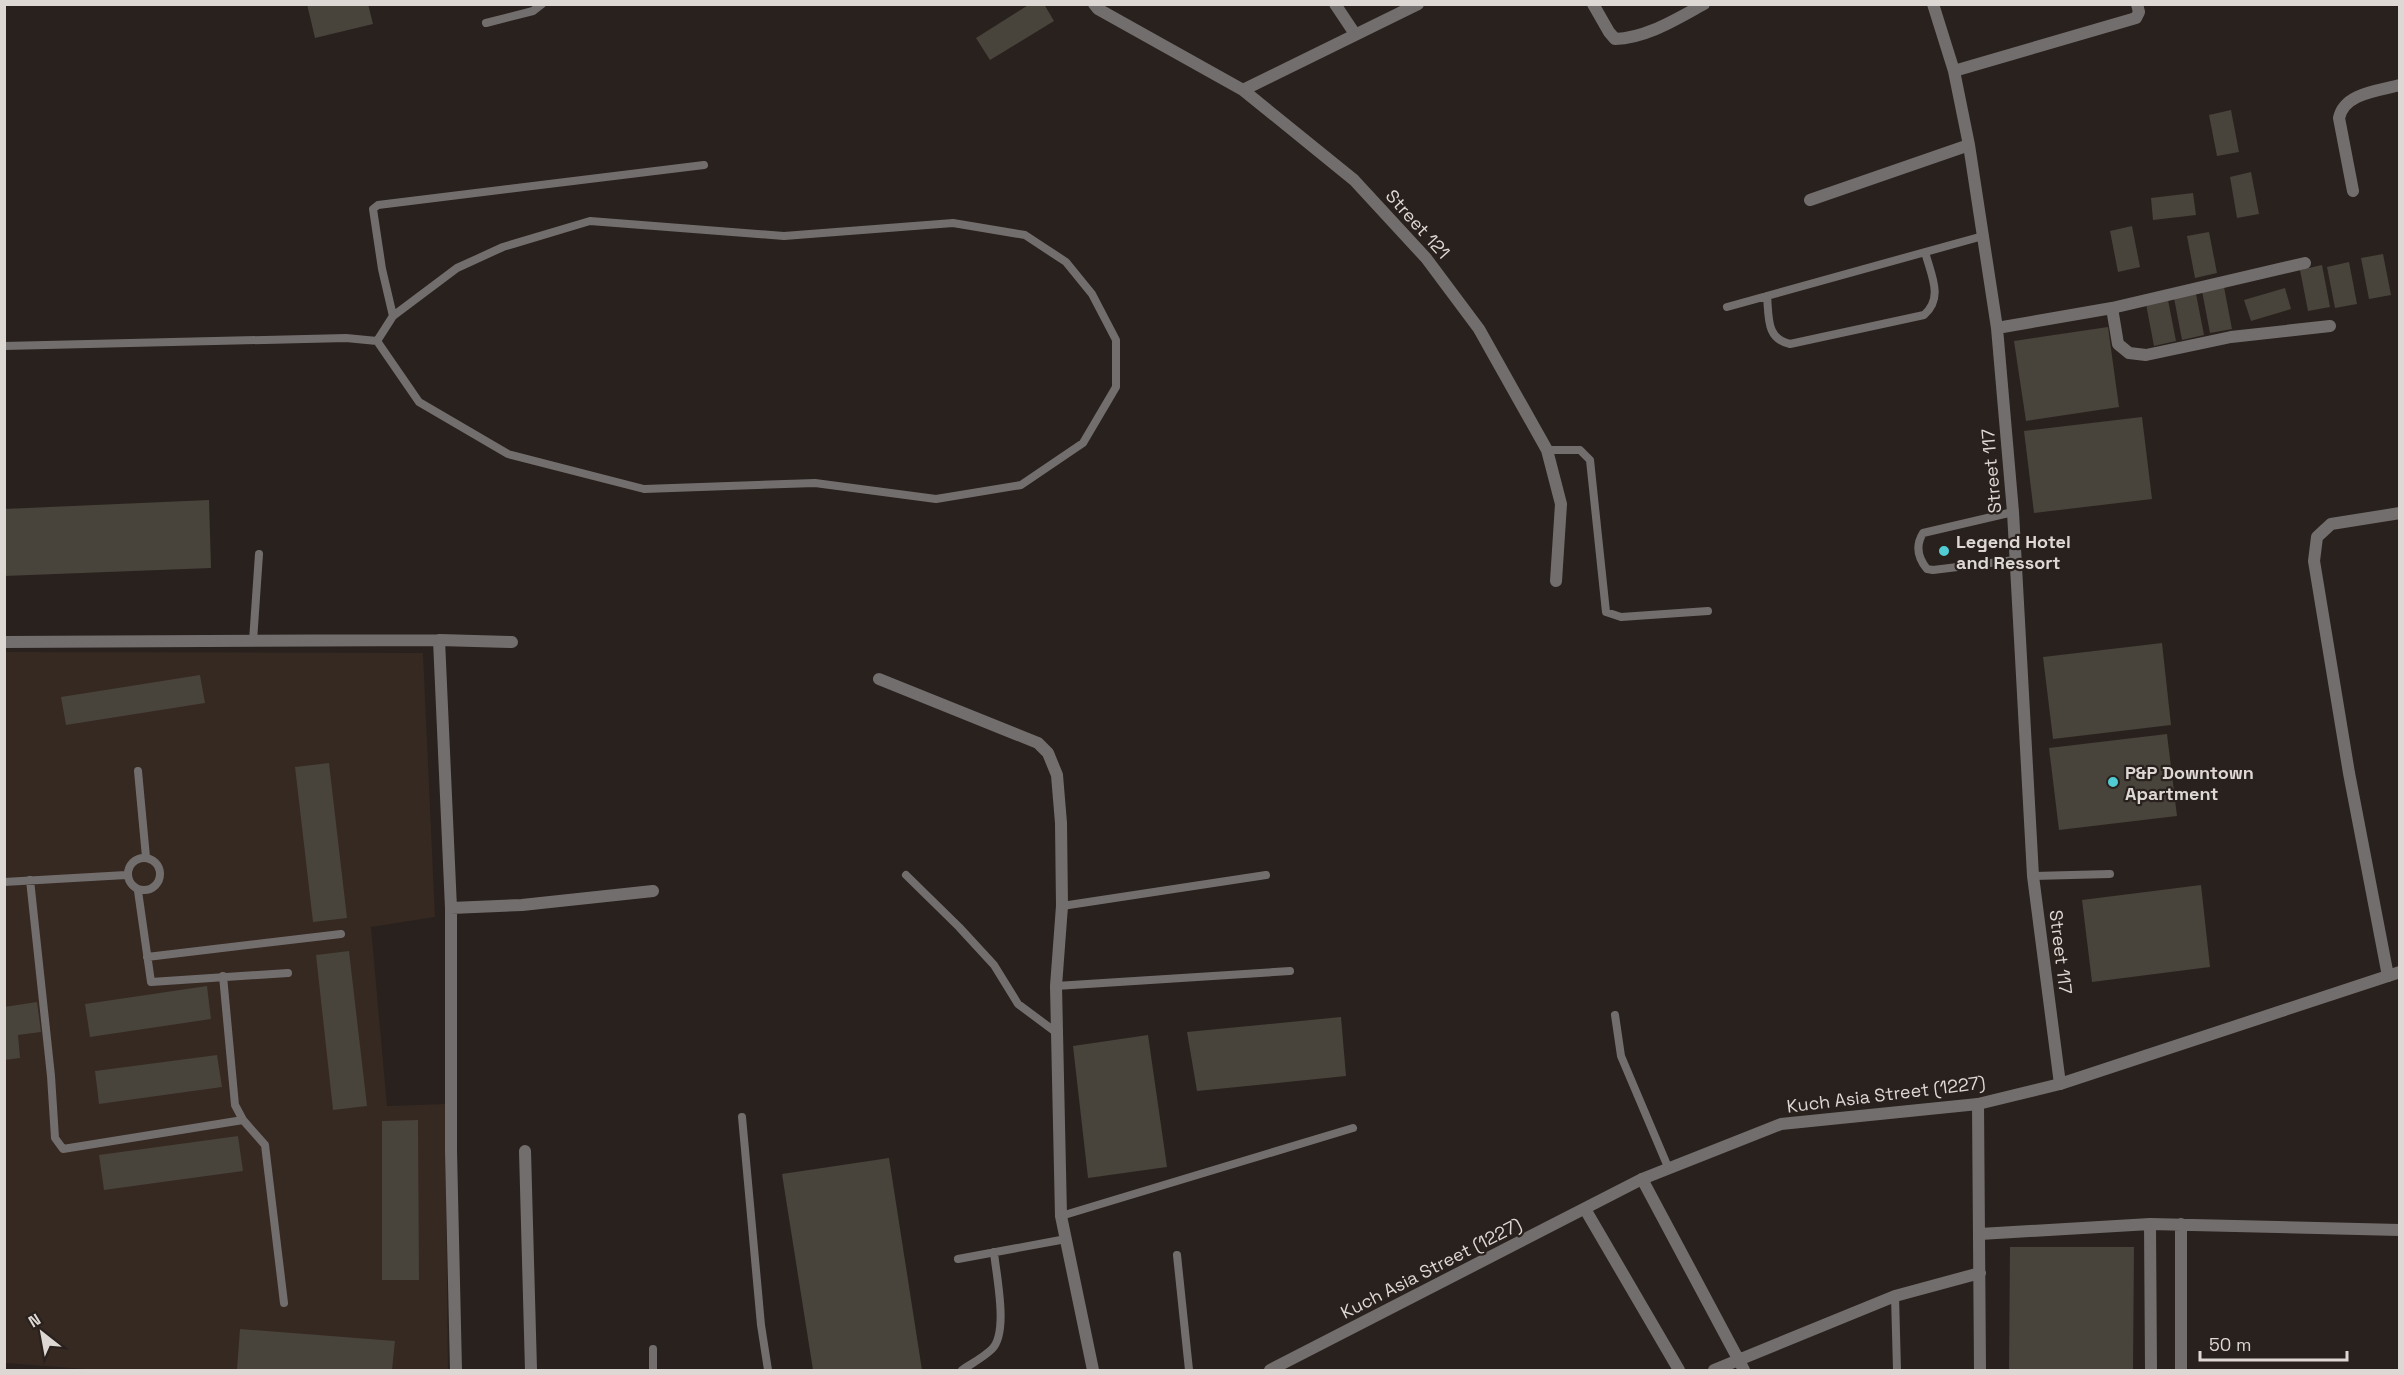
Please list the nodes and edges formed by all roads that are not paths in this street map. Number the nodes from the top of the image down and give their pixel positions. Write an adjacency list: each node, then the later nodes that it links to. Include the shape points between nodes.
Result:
1 (542, 4): 9 (lane, via 533,11)
2 (1335, 4): 10 (street)
3 (1418, 4): 10 (street)
4 (1593, 4): 5 (street, via 1615,39 1654,30)
5 (1704, 4)
6 (1934, 4): 11 (street, Street 117)
7 (2137, 4): 11 (street, via 2136,18)
8 (1100, 6): 13 (street, Street 121)
9 (486, 23)
10 (1355, 34): 13 (street)
11 (1954, 71): 14 (street, Street 117)
12 (2400, 85): 16 (street, via 2355,98 2341,109 2339,118)
13 (1243, 90): 29 (street, Street 121, via 1354,180 1426,258 1479,329)
14 (1969, 146): 17 (street); 18 (street, Street 117)
15 (704, 165): 24 (lane, via 378,205 373,209)
16 (2353, 191)
17 (1810, 200)
18 (1983, 236): 19 (lane); 26 (street, Street 117)
19 (1925, 252): 21 (lane); 21 (lane, via 1936,297 1933,307 1924,315 1790,344 1779,342 1771,332)
20 (2305, 263): 23 (street)
21 (1767, 296): 22 (lane)
22 (1727, 307)
23 (2112, 308): 25 (street, via 2118,344 2129,353 2146,355 2231,337); 26 (street)
24 (393, 316): 27 (lane); 27 (lane, via 457,268 503,247 590,221 784,236 953,223 1025,235 1066,262 1092,294 1116,339 1116,387 1083,443 1021,485 936,499 815,483 644,489 508,454 419,402)
25 (2330, 326)
26 (1997, 328): 30 (street, Street 117)
27 (377, 341): 28 (lane)
28 (4, 346)
29 (1547, 450): 34 (street, Street 121, via 1561,504); 35 (lane, via 1580,450 1590,460 1606,612 1621,617)
30 (2013, 512): 33 (street, Street 117); 33 (lane, via 1923,533 1917,552 1927,568 1933,570)
31 (2400, 513): 58 (street, via 2331,524 2317,537 2314,561 2349,773)
32 (259, 554): 37 (lane)
33 (2015, 560): 47 (street, Street 117)
34 (1556, 581)
35 (1708, 611)
36 (439, 640): 37 (street); 39 (street); 53 (street)
37 (253, 641): 38 (street)
38 (4, 642)
39 (512, 642)
40 (879, 679): 52 (street, via 1024,736 1048,753 1058,784)
41 (138, 771): 42 (lane)
42 (146, 857): 44 (lane, via 137,860); 50 (lane, via 156,862 160,871 158,883 149,890)
43 (2110, 874): 47 (lane)
44 (126, 875): 48 (lane); 50 (lane)
45 (906, 875): 62 (lane, via 994,965 1018,1004)
46 (1266, 875): 52 (lane)
47 (2033, 876): 63 (street, Street 117)
48 (30, 880): 49 (lane); 66 (lane, via 55,1138 63,1149)
49 (4, 882)
50 (138, 891): 55 (lane)
51 (653, 891): 53 (street)
52 (1062, 906): 60 (street)
53 (451, 908): 86 (street)
54 (341, 934): 55 (lane)
55 (147, 957): 59 (lane, via 151,982)
56 (1290, 971): 60 (lane)
57 (288, 973): 59 (lane)
58 (2394, 974): 63 (street, Kuch Asia Street (1227))
59 (223, 976): 66 (lane, via 234,1096)
60 (1056, 986): 62 (street)
61 (1616, 1015): 69 (lane, via 1621,1056)
62 (1057, 1033): 72 (street)
63 (2060, 1084): 64 (street, Kuch Asia Street (1227))
64 (1978, 1104): 69 (street, Kuch Asia Street (1227), via 1781,1124); 76 (street)
65 (742, 1117): 89 (lane)
66 (243, 1120): 83 (lane, via 265,1145)
67 (1353, 1128): 72 (lane)
68 (525, 1151): 87 (street)
69 (1668, 1167): 70 (street, Kuch Asia Street (1227))
70 (1642, 1179): 71 (street, Kuch Asia Street (1227)); 85 (street)
71 (1586, 1209): 93 (street, Kuch Asia Street (1227)); 94 (street)
72 (1061, 1216): 77 (street)
73 (2150, 1224): 74 (street); 76 (street); 98 (street)
74 (2181, 1224): 75 (street); 99 (street)
75 (2400, 1230)
76 (1980, 1234): 81 (street)
77 (1066, 1239): 78 (lane); 91 (street)
78 (994, 1252): 80 (lane); 90 (lane, via 999,1337 993,1348)
79 (1177, 1255): 92 (lane)
80 (958, 1259)
81 (1980, 1273): 82 (street); 97 (street)
82 (1894, 1296): 85 (street); 96 (lane)
83 (284, 1303)
84 (653, 1349): 88 (lane)
85 (1742, 1365): 95 (street)
86 (456, 1371)
87 (531, 1371)
88 (653, 1371)
89 (768, 1371)
90 (962, 1371)
91 (1093, 1371)
92 (1189, 1371)
93 (1270, 1371)
94 (1679, 1371)
95 (1714, 1371)
96 (1897, 1371)
97 (1980, 1371)
98 (2151, 1371)
99 (2181, 1371)

